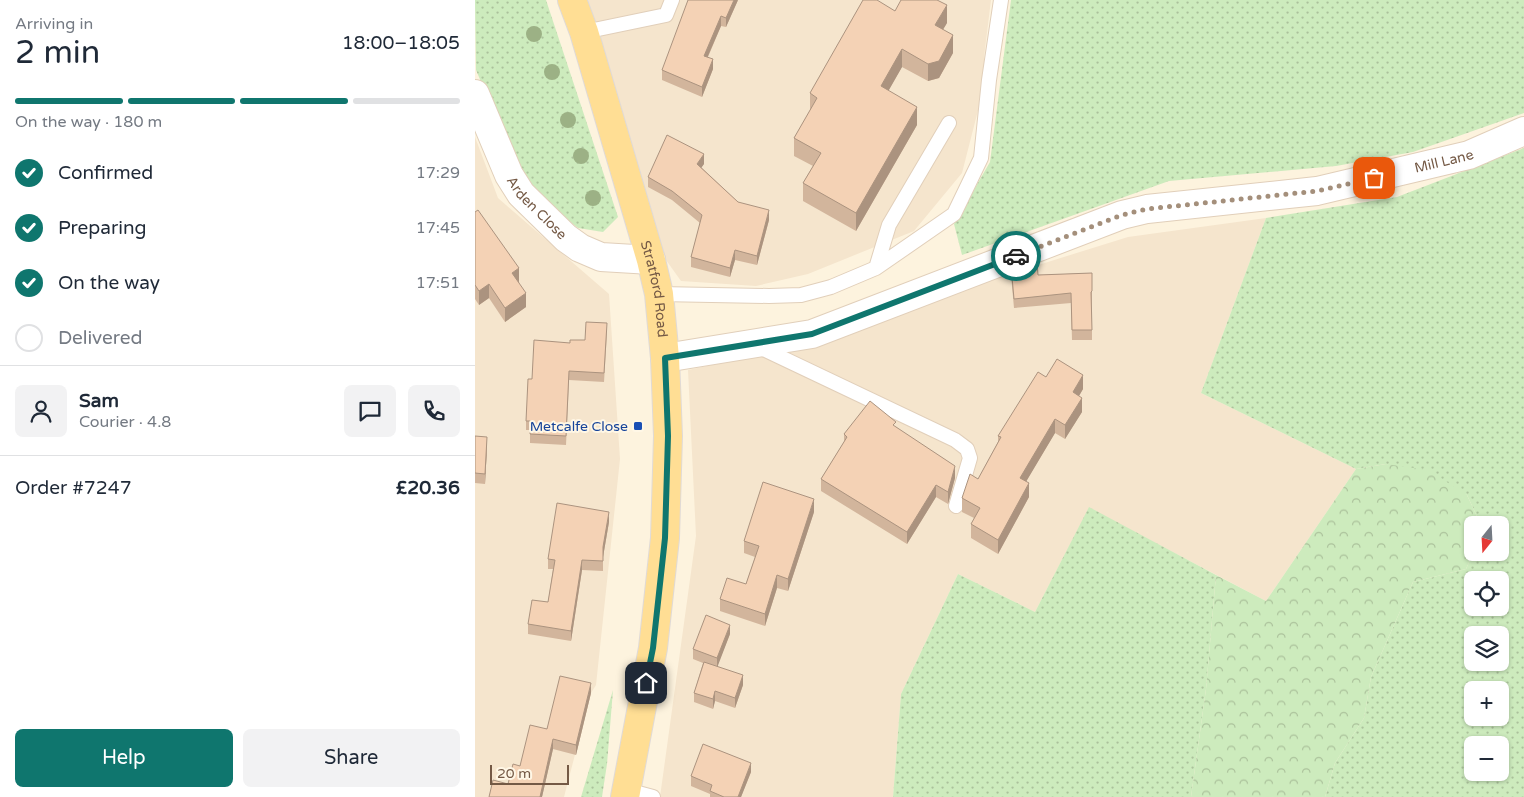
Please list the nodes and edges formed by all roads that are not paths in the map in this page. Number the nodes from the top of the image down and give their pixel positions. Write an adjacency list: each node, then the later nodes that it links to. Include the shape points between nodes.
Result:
1 (572, 0): 4 (main road, Stratford Road)
2 (672, 0): 4 (lane, via 666,15)
3 (1001, 0): 9 (lane, via 981,158 955,214)
4 (584, 32): 8 (main road, Stratford Road)
5 (475, 94): 8 (street, Arden Close, via 509,175 521,194 566,238 601,257)
6 (949, 123): 9 (lane, via 889,225)
7 (1524, 130): 11 (street, Mill Lane, via 1469,155 1317,191 1147,209 1122,215 812,334)
8 (651, 260): 10 (main road, Stratford Road)
9 (876, 268): 10 (lane, via 831,287 801,295)
10 (659, 294): 12 (main road, Stratford Road)
11 (751, 344): 12 (street, Mill Lane); 13 (lane, via 967,448 970,458)
12 (665, 358): 14 (main road, Stratford Road, via 668,436 665,538 653,648)
13 (956, 506)
14 (626, 794): 15 (lane)
15 (653, 797)

